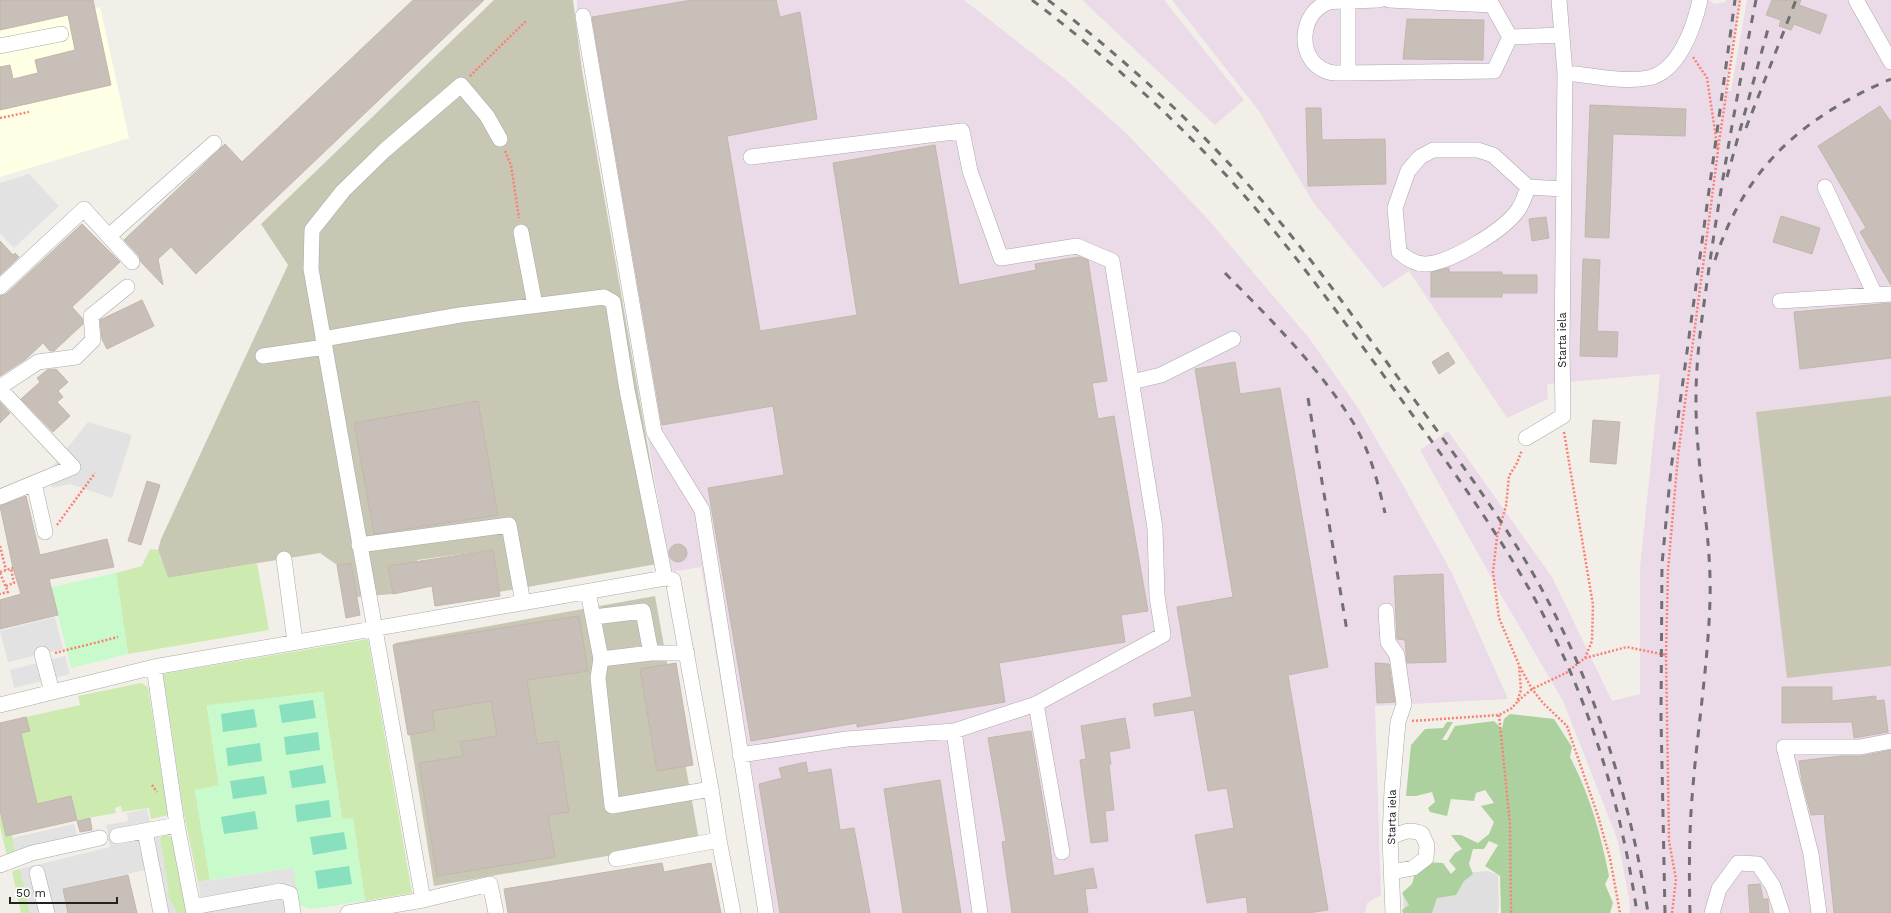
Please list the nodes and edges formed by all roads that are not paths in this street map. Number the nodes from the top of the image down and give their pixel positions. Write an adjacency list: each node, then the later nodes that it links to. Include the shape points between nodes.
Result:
1 (1379, 0): 6 (street)
2 (1389, 0): 10 (street, via 1492,5)
3 (1559, 0): 9 (street, Starta iela)
4 (1700, 0): 14 (street, via 1685,45 1666,70 1650,78 1634,80)
5 (1856, 0): 12 (street)
6 (1348, 1): 13 (street); 13 (street, via 1328,2 1314,12 1306,30 1304,44 1313,63 1326,72)
7 (583, 16): 58 (street, via 654,432 702,510)
8 (61, 34): 11 (street)
9 (1562, 36): 10 (street); 14 (street, Starta iela)
10 (1510, 37): 13 (street, via 1494,71)
11 (0, 46)
12 (1891, 62)
13 (1348, 73)
14 (1565, 73): 20 (street, Starta iela)
15 (500, 139): 31 (street, via 487,116 461,85 385,150 342,191 312,230 311,269)
16 (214, 143): 22 (street)
17 (751, 157): 33 (street, via 962,132 970,171 1001,258 1077,246 1112,261)
18 (1528, 187): 18 (street, via 1493,155 1478,150 1433,150 1420,157 1408,171 1395,208 1399,252 1408,259 1426,264 1443,260 1473,247 1518,210); 20 (street)
19 (1825, 187): 27 (street)
20 (1563, 189): 35 (street, Starta iela, via 1563,416)
21 (521, 232): 29 (street)
22 (110, 235): 23 (street); 24 (street, via 84,209)
23 (132, 262)
24 (0, 287)
25 (127, 287): 34 (street, via 91,316 93,340 76,357 38,362)
26 (1891, 294): 27 (street)
27 (1875, 295): 28 (street)
28 (1780, 301)
29 (535, 305): 31 (street, via 460,315); 41 (street, via 604,297 613,302 626,390)
30 (1233, 340): 33 (street, via 1161,375)
31 (324, 343): 32 (street); 39 (street)
32 (263, 356)
33 (1132, 382): 54 (street, via 1154,528 1157,596 1163,635)
34 (0, 388): 36 (street, via 74,467)
35 (1526, 438)
36 (34, 483): 37 (street); 38 (street)
37 (0, 497)
38 (49, 531)
39 (359, 545): 43 (street, via 509,525); 46 (street)
40 (284, 559): 47 (street)
41 (665, 578): 42 (street); 48 (street, via 673,580 675,586)
42 (588, 592): 43 (street); 45 (street)
43 (524, 603): 46 (street)
44 (1386, 611): 64 (street, Starta iela, via 1388,642 1397,655 1404,704 1398,722)
45 (594, 617): 49 (street, via 643,610); 51 (street)
46 (374, 628): 47 (street); 71 (street)
47 (295, 642): 52 (street)
48 (687, 653): 49 (street); 59 (street)
49 (651, 654): 51 (street)
50 (43, 655): 53 (street)
51 (601, 659): 59 (street, via 598,678 612,806)
52 (154, 667): 53 (street); 60 (street)
53 (52, 692): 55 (street)
54 (1036, 704): 56 (street); 66 (street)
55 (0, 705)
56 (954, 731): 58 (street, via 847,739); 80 (street)
57 (1891, 741): 84 (street, via 1860,747 1784,747 1811,854)
58 (740, 755): 79 (street)
59 (711, 789): 65 (street)
60 (177, 825): 61 (street); 72 (street)
61 (144, 831): 62 (street); 74 (street)
62 (117, 836)
63 (100, 838): 68 (street, via 32,853)
64 (1390, 838): 69 (street, Starta iela); 69 (street, via 1403,831 1414,830 1422,834 1427,845 1426,858 1413,868)
65 (719, 840): 67 (street); 78 (street)
66 (1062, 852)
67 (616, 859)
68 (0, 865)
69 (1392, 872): 81 (street, Starta iela)
70 (37, 873): 73 (street)
71 (423, 900): 76 (street); 77 (street, via 490,884)
72 (194, 910): 75 (street, via 280,891 290,894)
73 (47, 913)
74 (161, 913)
75 (293, 913)
76 (348, 913)
77 (496, 913)
78 (733, 913)
79 (766, 913)
80 (980, 913)
81 (1393, 913)
82 (1712, 913): 83 (street, via 1719,889 1738,863 1758,864 1773,886)
83 (1782, 913)
84 (1819, 913)

